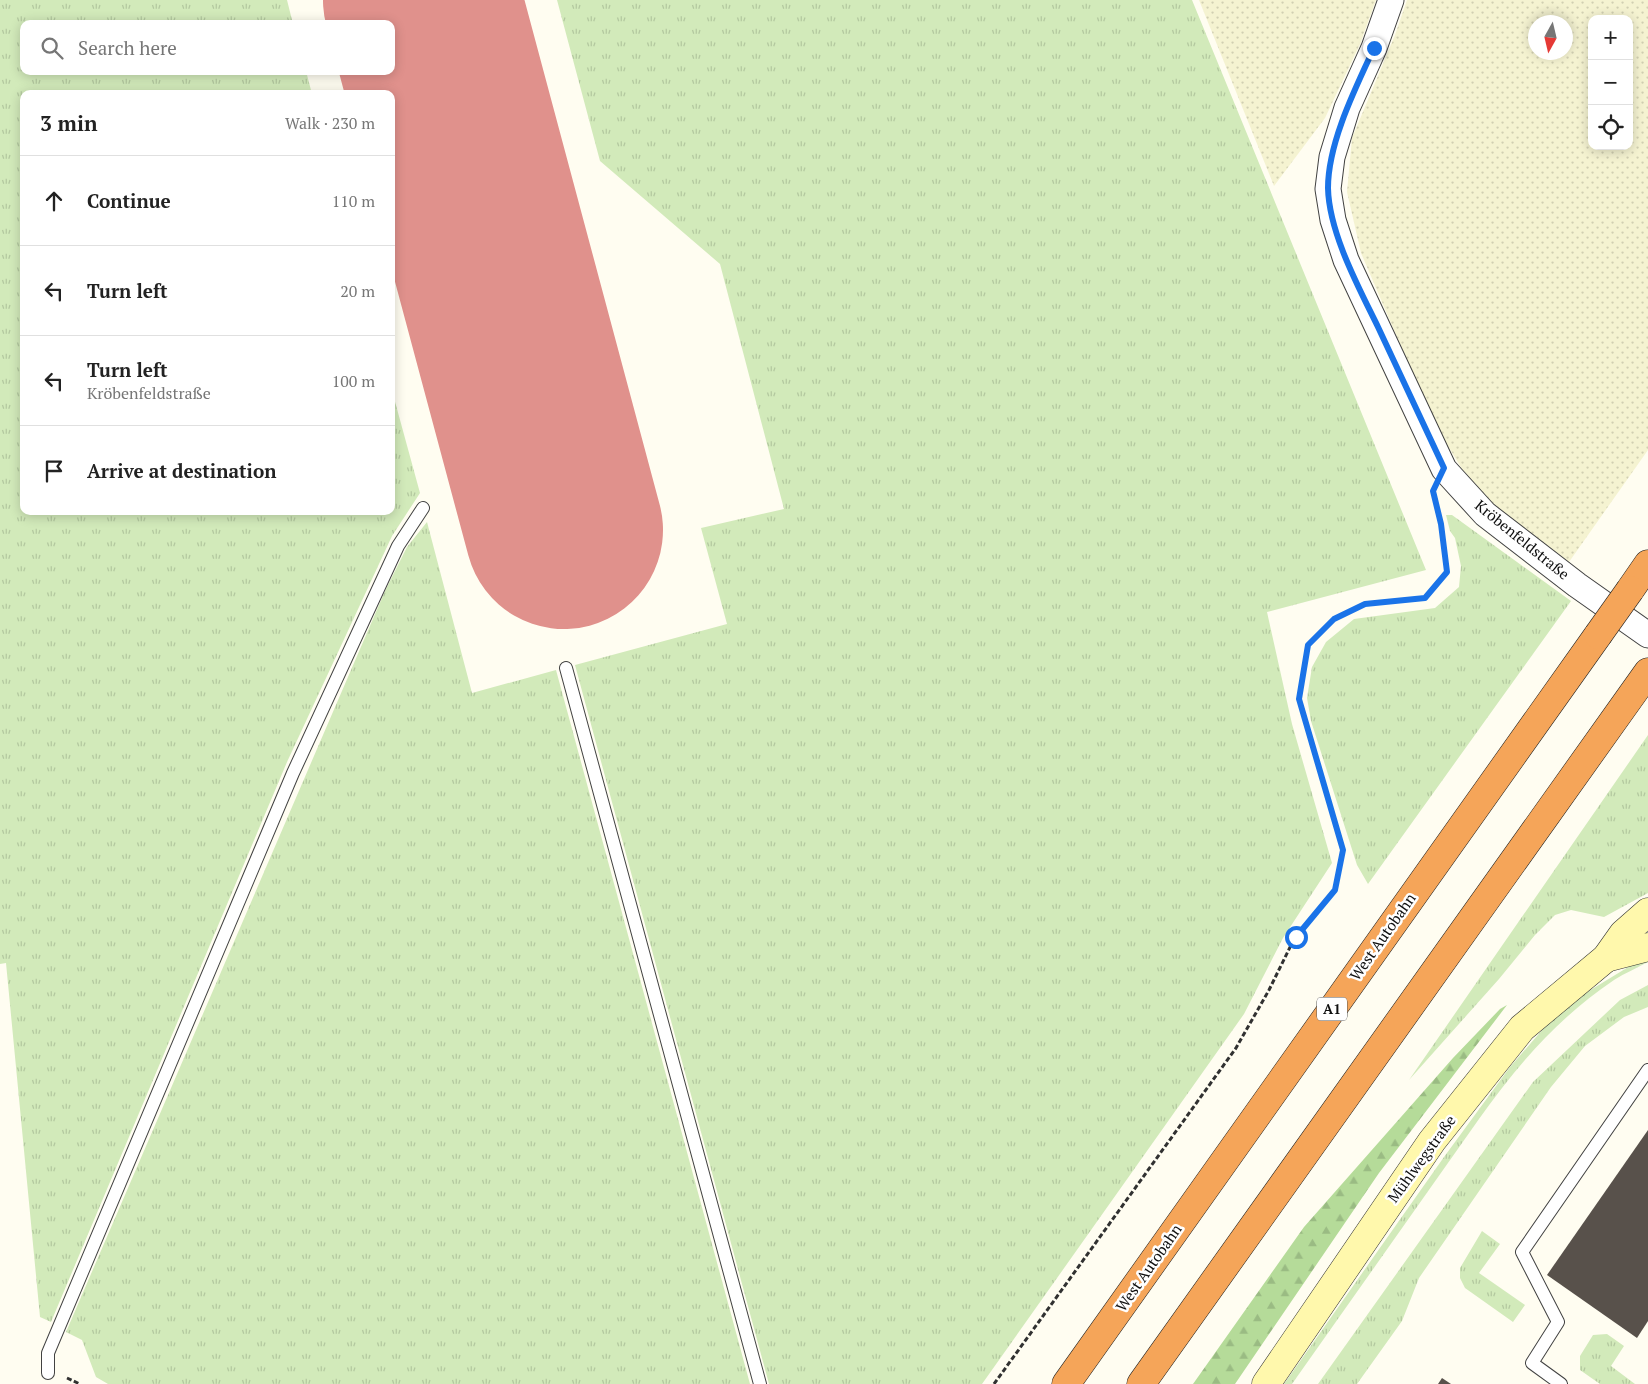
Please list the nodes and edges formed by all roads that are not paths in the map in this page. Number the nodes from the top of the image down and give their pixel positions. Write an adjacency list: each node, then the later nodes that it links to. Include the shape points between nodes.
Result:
1 (1391, 0): 4 (street, Kröbenfeldstraße, via 1347,108 1332,157 1328,189 1346,260 1444,468 1485,514)
2 (423, 508): 11 (lane, via 398,546 293,773 48,1353)
3 (1648, 564): 13 (highway, West Autobahn / A1, bridge)
4 (1648, 635)
5 (566, 668): 12 (lane)
6 (1648, 672): 14 (highway)
7 (1648, 912): 9 (street, Mühlwegstraße, via 1623,934)
8 (1648, 946): 9 (street, Mühlwegstraße)
9 (1606, 958): 15 (street, Mühlwegstraße, via 1522,1028 1432,1141)
10 (1648, 1070): 16 (lane, via 1522,1252 1558,1322 1532,1363)
11 (48, 1373)
12 (760, 1384)
13 (1066, 1384)
14 (1141, 1384)
15 (1266, 1384)
16 (1561, 1384)

